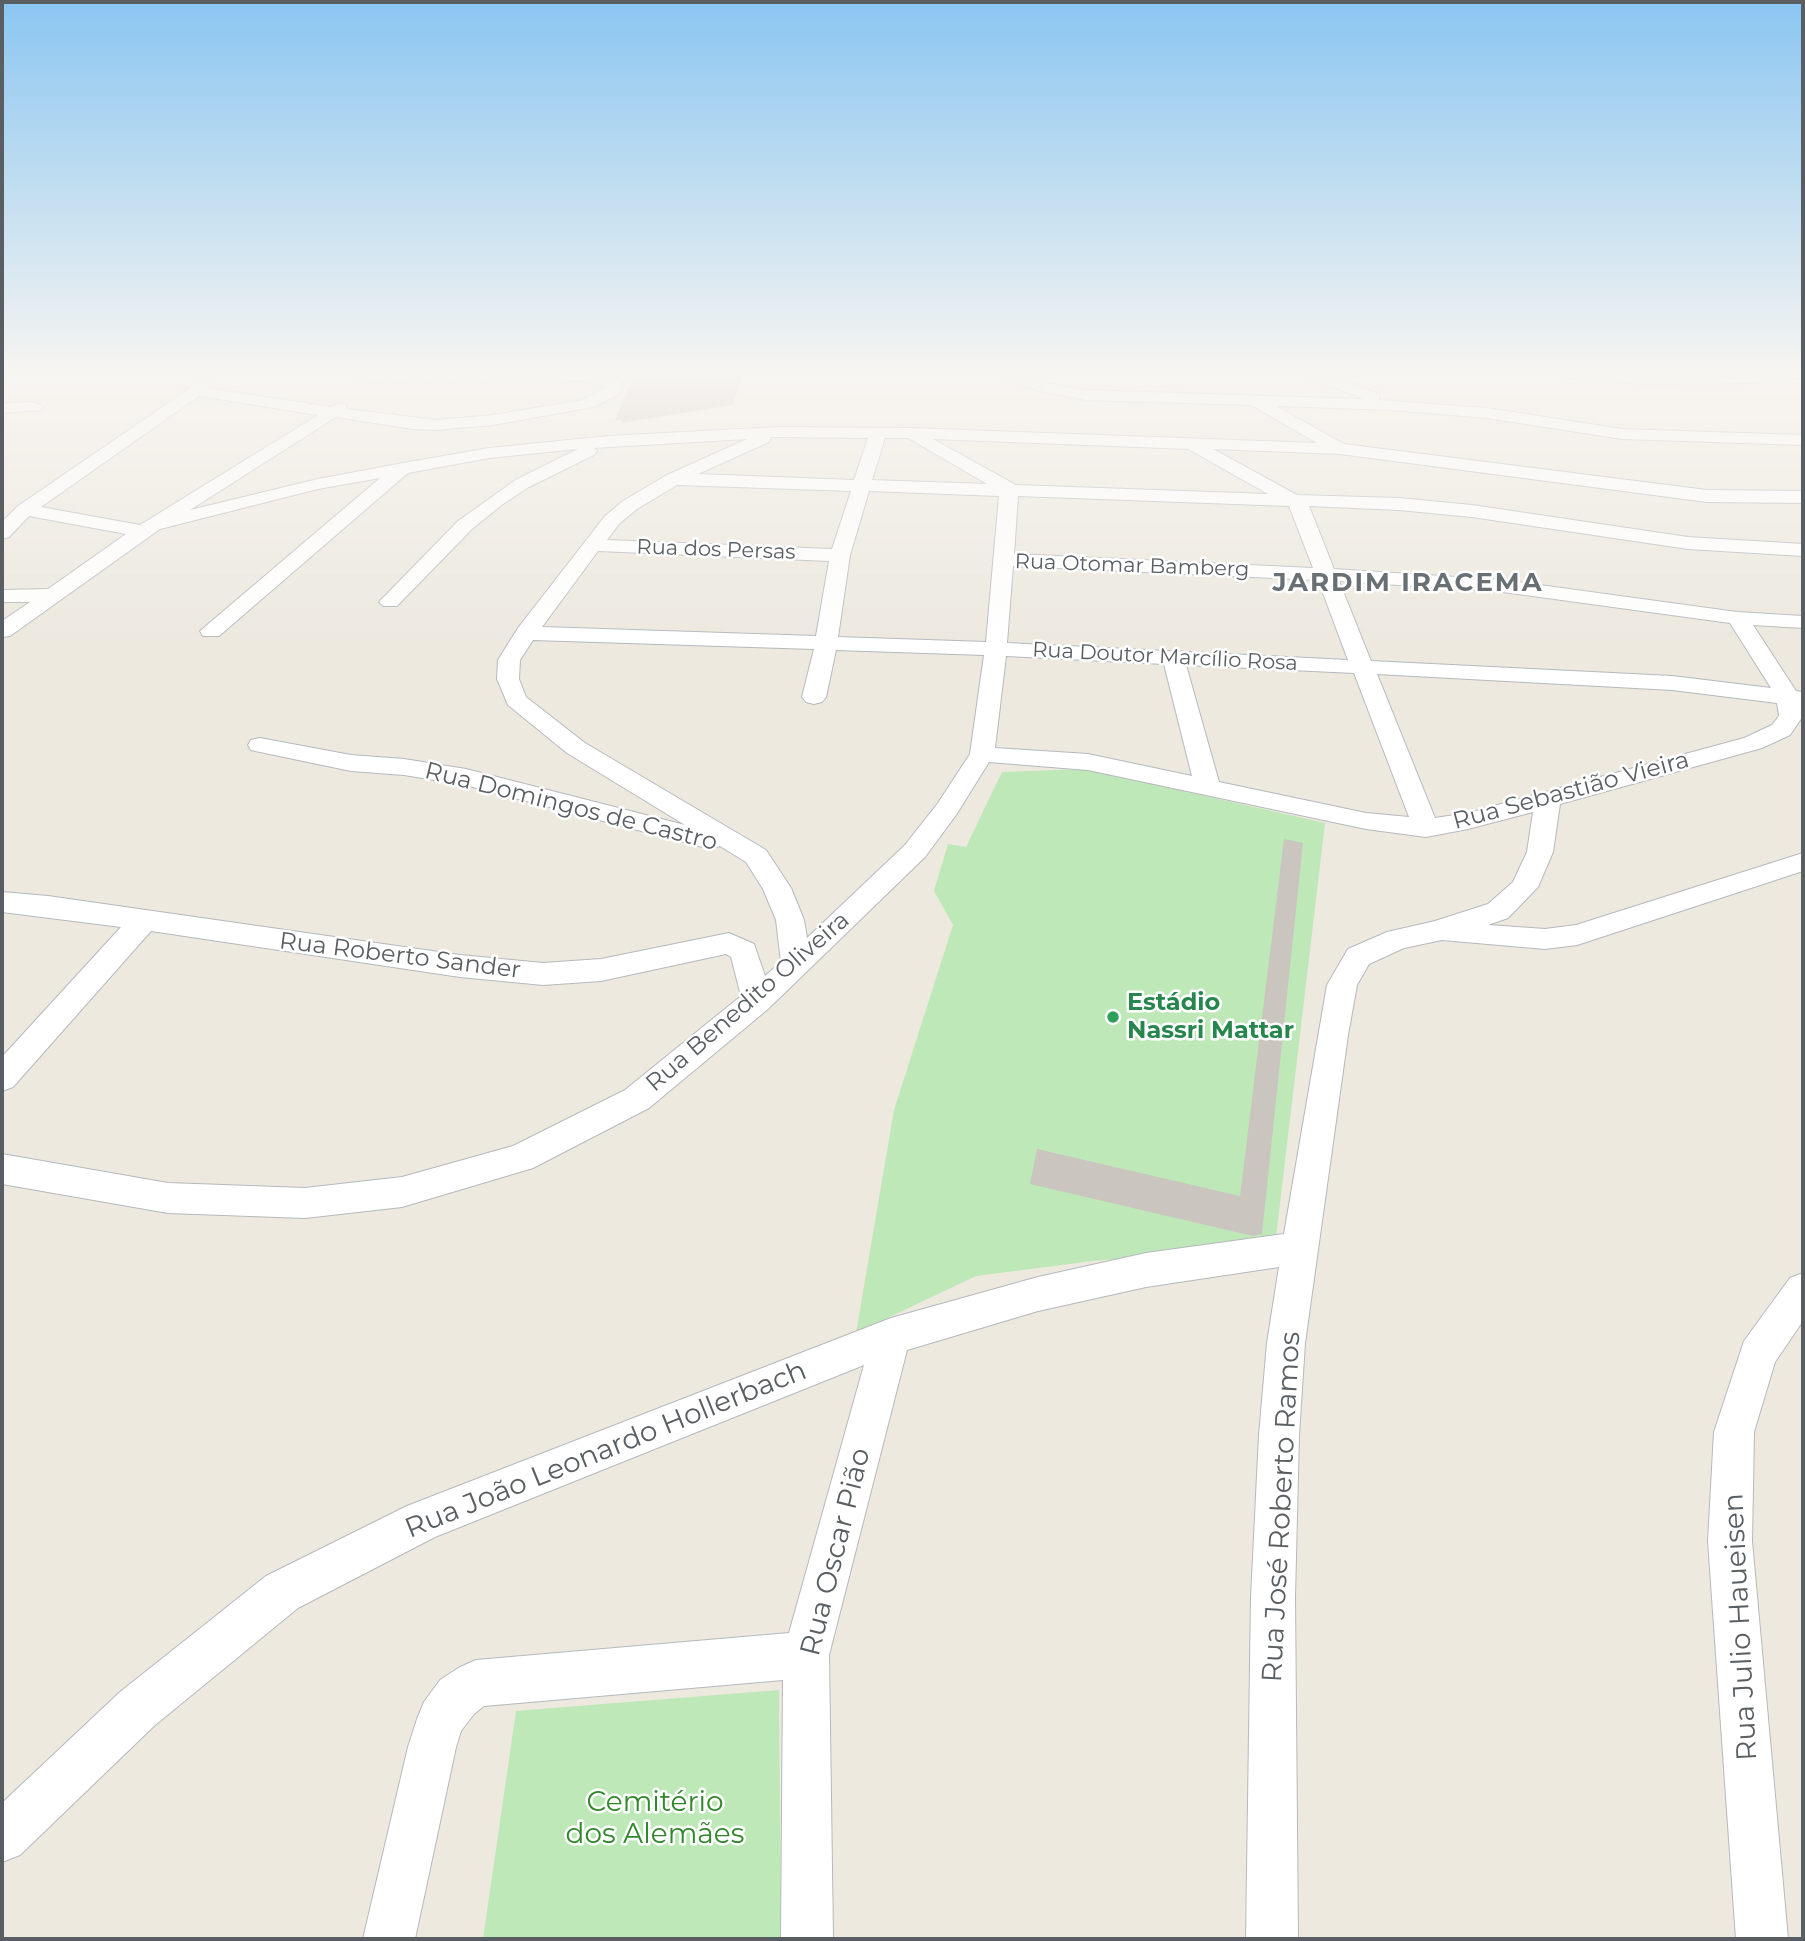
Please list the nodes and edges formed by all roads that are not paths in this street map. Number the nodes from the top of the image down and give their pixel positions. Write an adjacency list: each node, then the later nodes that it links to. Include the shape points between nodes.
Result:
1 (92, 464): 16 (street)
2 (252, 464): 17 (street)
3 (421, 464): 10 (street)
4 (562, 464): 26 (street, via 496,500)
5 (707, 464): 11 (street)
6 (869, 464): 12 (street)
7 (965, 464): 13 (street)
8 (1225, 464): 15 (street)
9 (1454, 464): 14 (street, via 1707,496)
10 (405, 466): 17 (street, via 244,500); 30 (street)
11 (673, 479): 12 (street); 19 (street, via 630,505)
12 (863, 484): 13 (street); 21 (street)
13 (1009, 489): 15 (street); 22 (street, Rua Benedito Oliveira)
14 (1803, 497)
15 (1298, 503): 20 (street, via 1399,504 1688,543); 23 (street)
16 (25, 510): 17 (street); 18 (street)
17 (147, 528): 24 (street)
18 (2, 533)
19 (592, 545): 21 (street, Rua dos Persas); 31 (street)
20 (1803, 550)
21 (840, 555): 32 (street)
22 (1004, 560): 23 (street, Rua Otomar Bamberg); 33 (street, Rua Benedito Oliveira)
23 (1328, 574): 27 (street, Rua Otomar Bamberg, via 1503,586); 35 (street)
24 (52, 595): 25 (street); 29 (street)
25 (2, 596)
26 (390, 602)
27 (1737, 618): 28 (street, Rua Otomar Bamberg); 37 (street)
28 (1803, 622)
29 (2, 631)
30 (211, 631)
31 (526, 633): 32 (street, Rua Doutor Marcílio Rosa); 43 (street, via 509,660 508,679 516,700 576,747)
32 (826, 645): 33 (street, Rua Doutor Marcílio Rosa); 36 (street)
33 (996, 649): 34 (street, Rua Doutor Marcílio Rosa); 39 (street, Rua Benedito Oliveira)
34 (1173, 657): 35 (street, Rua Doutor Marcílio Rosa); 40 (street)
35 (1364, 667): 37 (street, Rua Doutor Marcílio Rosa, via 1672,683); 42 (street)
36 (814, 697)
37 (1795, 697): 41 (street, Rua Sebastião Vieira, via 1782,730 1753,743)
38 (260, 745): 43 (street, Rua Domingos de Castro, via 341,762 466,777 671,829)
39 (982, 754): 40 (street, Rua Sebastião Vieira, via 1088,762); 48 (street, Rua Benedito Oliveira, via 915,851)
40 (1207, 786): 42 (street, Rua Sebastião Vieira, via 1366,821)
41 (1548, 798): 42 (street, Rua Sebastião Vieira); 47 (street, via 1540,852 1524,887 1498,911)
42 (1426, 828)
43 (756, 856): 48 (street, via 778,888 790,920)
44 (1803, 862): 47 (street, via 1577,935 1545,939)
45 (2, 902): 46 (street, Rua Roberto Sander)
46 (143, 921): 49 (street, Rua Roberto Sander, via 543,974 601,970 729,943 744,951); 50 (street)
47 (1437, 931): 52 (street, Rua José Roberto Ramos, via 1397,939 1358,957 1342,985)
48 (796, 966): 49 (street, Rua Benedito Oliveira)
49 (757, 1001): 51 (street, Rua Benedito Oliveira, via 637,1099 521,1158 402,1192 305,1203 168,1198)
50 (2, 1078)
51 (2, 1169)
52 (1301, 1248): 54 (street, Rua João Leonardo Hollerbach, via 1146,1270); 59 (street, Rua José Roberto Ramos, via 1286,1343 1279,1435 1273,1597)
53 (1803, 1290): 60 (street, Rua Julio Haueisen, via 1758,1354 1734,1432 1730,1541)
54 (891, 1336): 55 (street, Rua Oscar Pião); 56 (street, Rua João Leonardo Hollerbach, via 422,1521 282,1592 137,1709)
55 (806, 1655): 57 (street, via 475,1683 457,1696 441,1719); 58 (street, Rua Oscar Pião)
56 (2, 1837)
57 (389, 1939)
58 (807, 1939)
59 (1272, 1939)
60 (1762, 1939)

